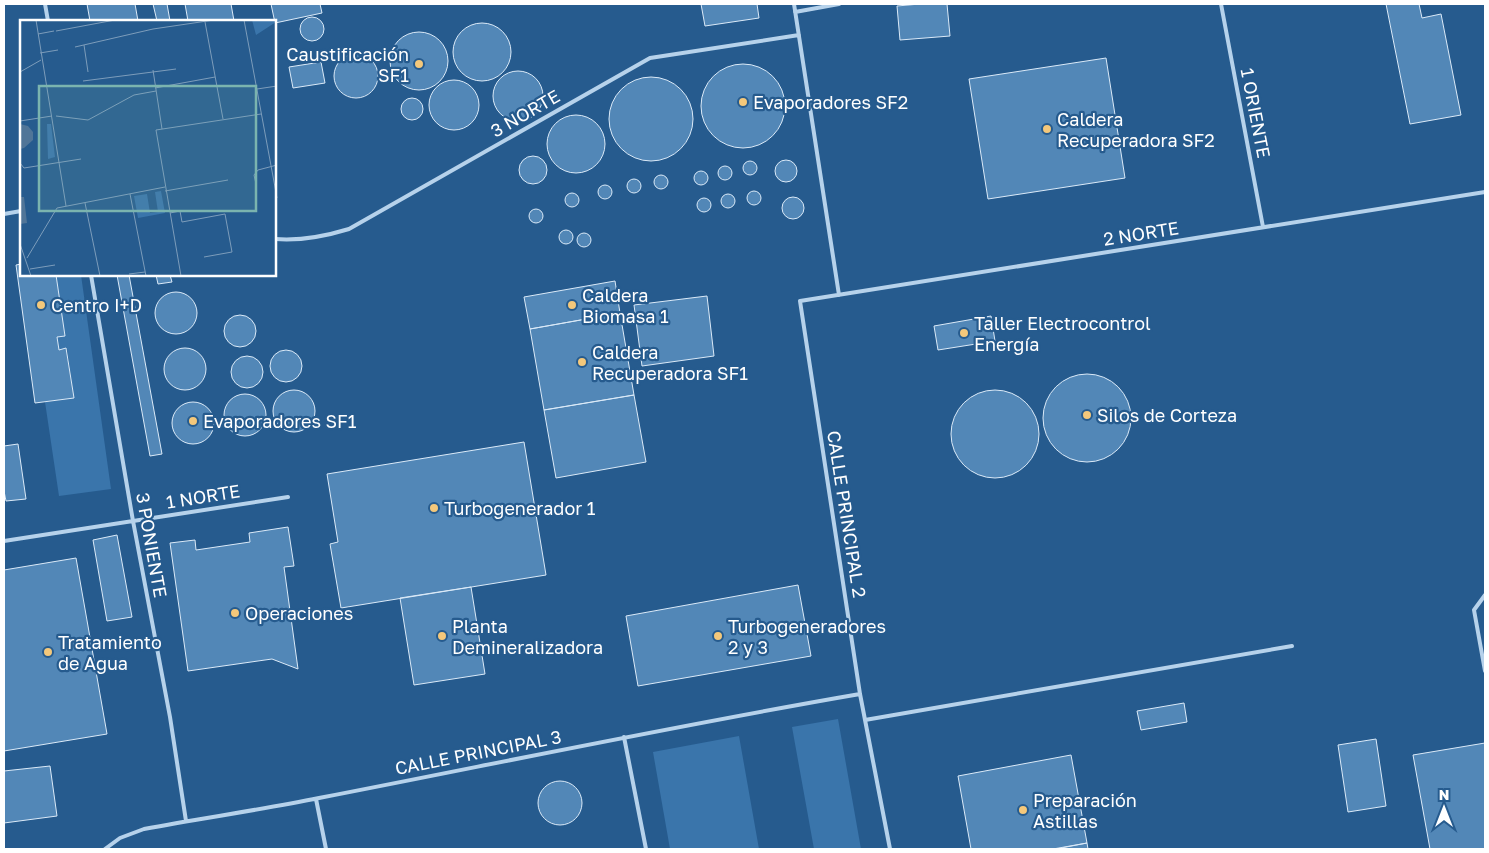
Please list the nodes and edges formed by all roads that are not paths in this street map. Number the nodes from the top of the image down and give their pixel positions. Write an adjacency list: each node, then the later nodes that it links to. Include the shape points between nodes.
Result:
1 (45, 4): 6 (lane)
2 (794, 4): 5 (lane)
3 (839, 4): 5 (lane)
4 (1221, 4): 11 (lane, 1 ORIENTE)
5 (796, 12): 7 (lane)
6 (48, 20)
7 (799, 35): 12 (lane, 3 NORTE, via 650,58 349,229); 14 (lane)
8 (1485, 192): 11 (lane, 2 NORTE)
9 (20, 211): 10 (lane)
10 (4, 214)
11 (1263, 227): 14 (lane, 2 NORTE)
12 (276, 239)
13 (92, 276): 17 (lane, 3 PONIENTE)
14 (839, 294): 15 (lane, 2 NORTE)
15 (800, 301): 22 (lane, CALLE PRINCIPAL 2)
16 (288, 498): 17 (lane, 1 NORTE)
17 (133, 521): 18 (lane, 1 NORTE); 26 (lane, 3 PONIENTE)
18 (4, 542)
19 (1485, 595): 21 (lane, via 1474,610)
20 (1292, 646): 23 (lane)
21 (1485, 671)
22 (860, 694): 23 (lane, CALLE PRINCIPAL 2); 24 (lane, CALLE PRINCIPAL 3)
23 (865, 720): 30 (lane, CALLE PRINCIPAL 2)
24 (624, 737): 25 (lane, CALLE PRINCIPAL 3); 29 (lane)
25 (316, 799): 26 (lane, CALLE PRINCIPAL 3); 28 (lane)
26 (186, 821): 27 (lane, CALLE PRINCIPAL 3, via 144,829 120,838)
27 (105, 849)
28 (326, 849)
29 (646, 849)
30 (890, 849)

